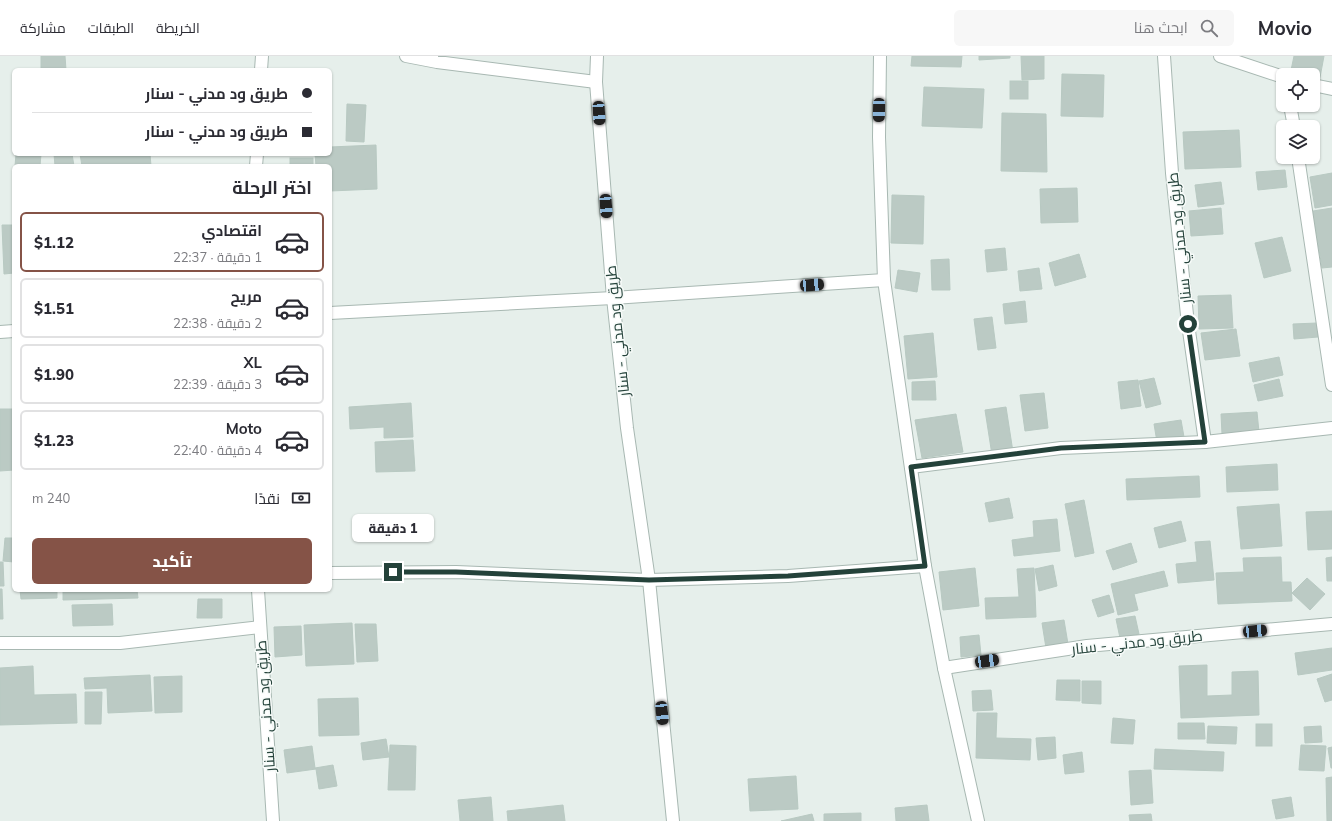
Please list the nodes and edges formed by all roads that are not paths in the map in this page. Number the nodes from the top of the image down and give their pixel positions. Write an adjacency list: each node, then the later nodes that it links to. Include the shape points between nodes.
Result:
1 (262, 56): 7 (street)
2 (406, 56): 9 (street)
3 (597, 56): 9 (street, طريق ود مدني - سنار)
4 (880, 56): 13 (street, via 879,137)
5 (1164, 56): 20 (street, طريق ود مدني - سنار, via 1172,173 1188,324)
6 (1220, 56): 8 (street)
7 (261, 68)
8 (1276, 75)
9 (596, 82): 14 (street, طريق ود مدني - سنار)
10 (1320, 86): 11 (street)
11 (1332, 89)
12 (1299, 164): 18 (street)
13 (884, 280): 14 (street); 21 (street)
14 (613, 298): 15 (street); 24 (street, طريق ود مدني - سنار, via 627,428)
15 (332, 313)
16 (12, 331): 17 (street)
17 (0, 332)
18 (1332, 385)
19 (1332, 428): 20 (street)
20 (1205, 442): 21 (street, via 1061,448)
21 (911, 467): 22 (street)
22 (925, 566): 24 (street, via 788,576); 29 (street)
23 (332, 574): 24 (street, via 456,572)
24 (649, 580): 31 (street, طريق ود مدني - سنار)
25 (258, 592): 27 (street, طريق ود مدني - سنار)
26 (1332, 624): 29 (street, طريق ود مدني - سنار, via 1087,646)
27 (260, 627): 28 (street, via 120,643); 30 (street, طريق ود مدني - سنار)
28 (0, 643)
29 (944, 668): 32 (street)
30 (273, 821)
31 (673, 821)
32 (978, 821)

